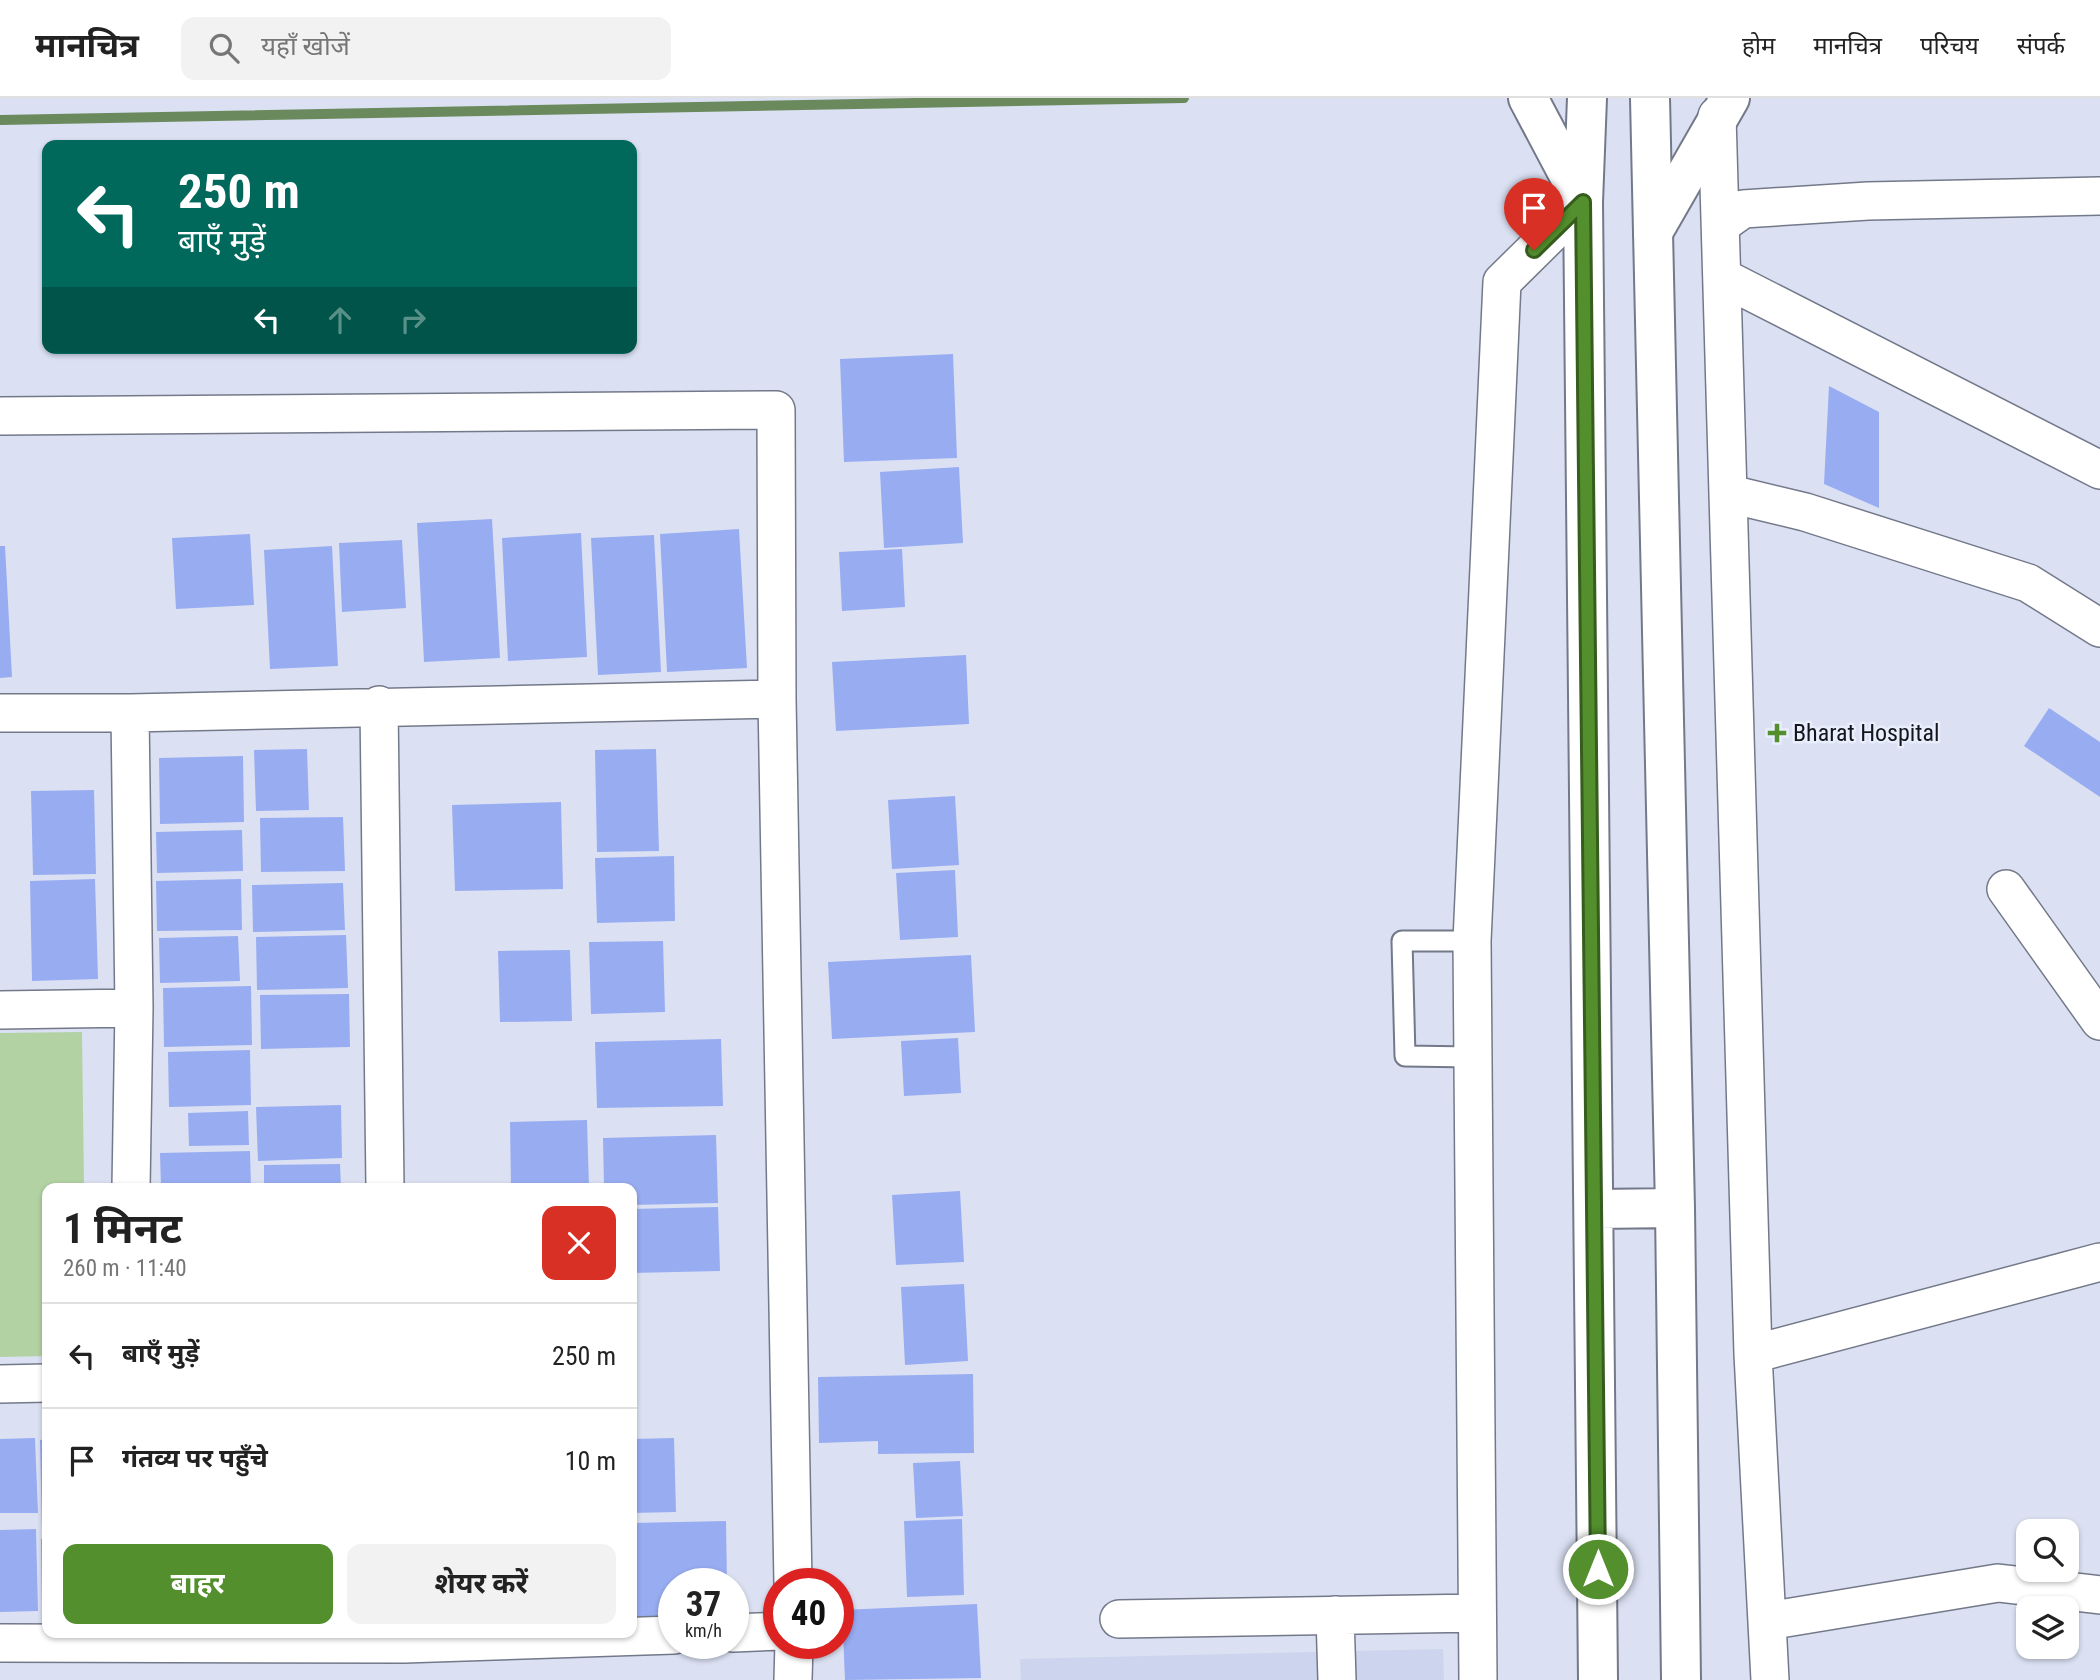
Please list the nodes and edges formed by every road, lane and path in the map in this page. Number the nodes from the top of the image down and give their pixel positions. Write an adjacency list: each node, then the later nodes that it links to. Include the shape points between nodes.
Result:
1 (1528, 98): 6 (street)
2 (1587, 98): 6 (street)
3 (1650, 98): 8 (street)
4 (1723, 107): 7 (street); 8 (street)
5 (2100, 196): 7 (street, via 1743,209)
6 (1583, 202): 19 (street, via 1502,282); 27 (street)
7 (1722, 223): 9 (street)
8 (1653, 232): 26 (street)
9 (1724, 278): 11 (street); 12 (street)
10 (0, 415): 14 (street, via 776,410)
11 (2100, 470)
12 (1730, 494): 13 (street, via 1805,512 2028,583); 29 (street)
13 (2100, 628)
14 (777, 699): 15 (street); 32 (street)
15 (379, 705): 17 (street); 25 (street)
16 (0, 713): 17 (street)
17 (130, 713): 20 (street)
18 (2006, 889): 22 (street)
19 (1472, 941): 23 (street); 23 (lane, via 1402,941 1405,1056)
20 (134, 1008): 21 (street); 24 (street)
21 (0, 1010)
22 (2100, 1021)
23 (1473, 1057): 34 (street)
24 (131, 1183)
25 (385, 1183)
26 (1675, 1208): 27 (street); 47 (street)
27 (1596, 1209): 46 (street)
28 (2100, 1262): 29 (street)
29 (1753, 1354): 37 (street)
30 (42, 1383): 31 (street)
31 (0, 1384)
32 (793, 1568)
33 (2100, 1595): 37 (street, via 1998,1583)
34 (1477, 1613): 35 (street); 45 (street)
35 (1335, 1615): 36 (street); 44 (street)
36 (1119, 1619)
37 (1767, 1621): 48 (street)
38 (637, 1635): 39 (street)
39 (658, 1635)
40 (404, 1638): 41 (street)
41 (0, 1643)
42 (794, 1659): 43 (street)
43 (793, 1680)
44 (1338, 1680)
45 (1478, 1680)
46 (1598, 1680)
47 (1681, 1680)
48 (1770, 1680)

